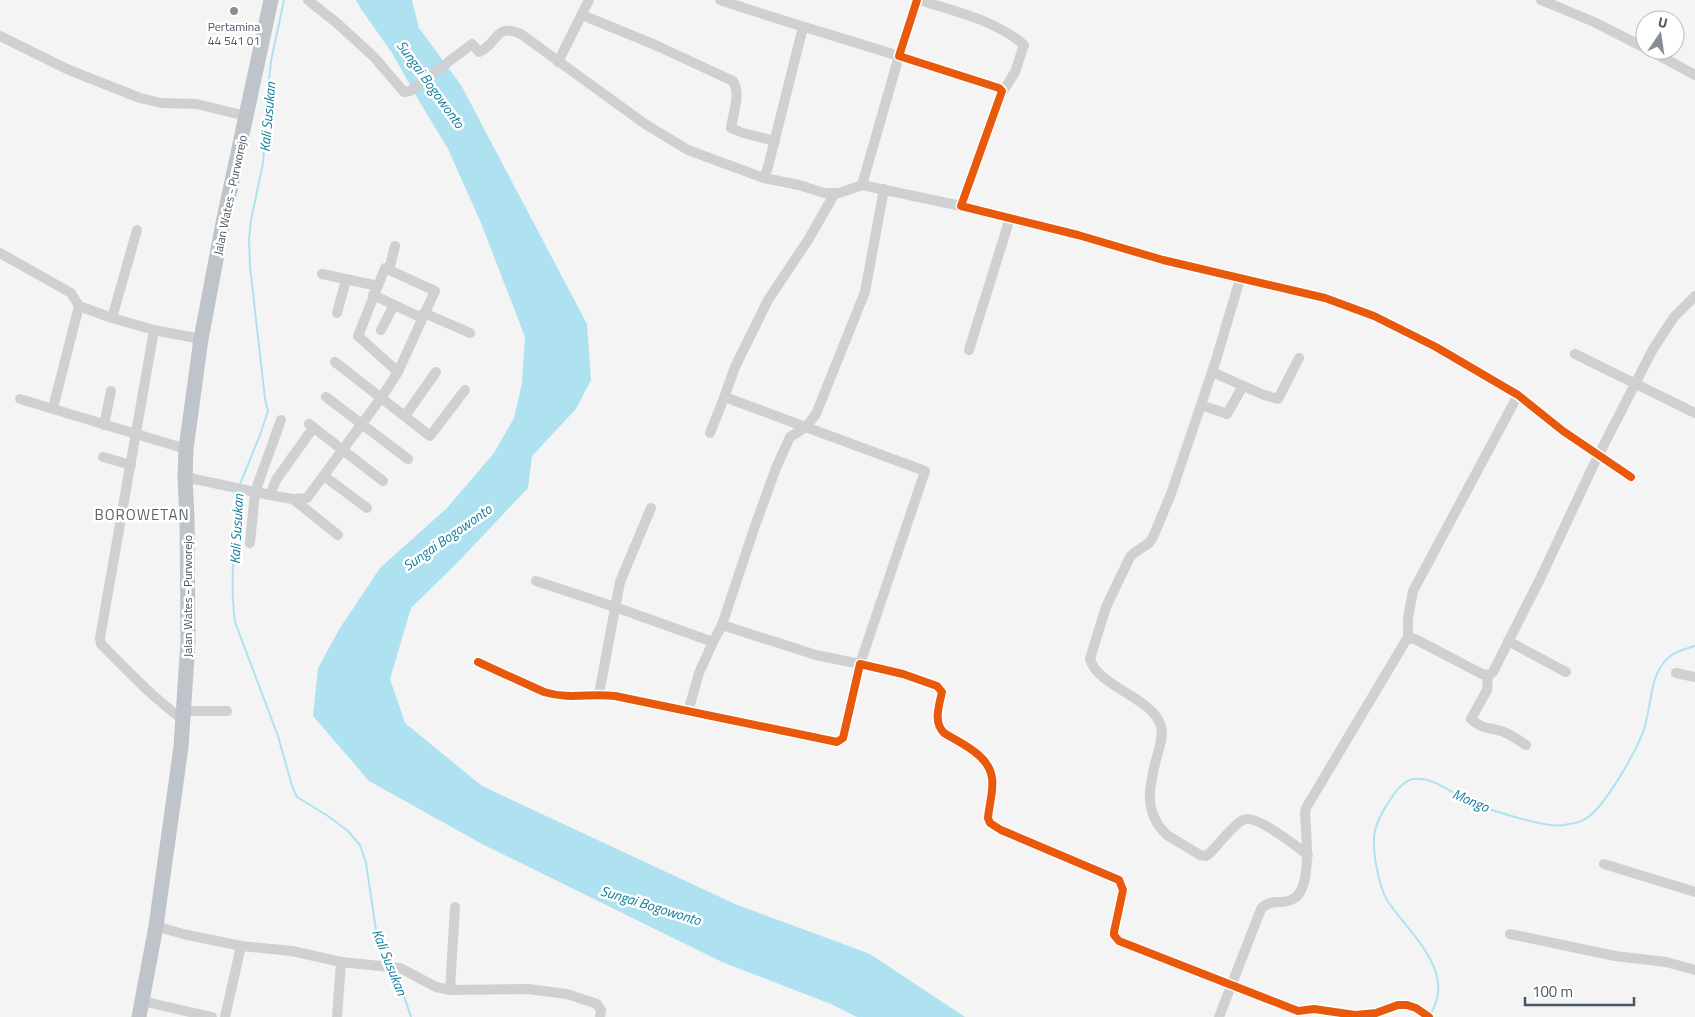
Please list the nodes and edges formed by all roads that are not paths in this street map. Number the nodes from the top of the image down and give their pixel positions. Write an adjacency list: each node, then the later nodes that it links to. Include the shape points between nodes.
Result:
1 (271, 0): 16 (highway, Jalan Wates - Purworejo)
2 (308, 0): 13 (street, via 374,57 406,93 472,44 479,52 484,50 500,32 507,30 521,34)
3 (589, 0): 7 (street)
4 (720, 0): 8 (street)
5 (919, 0): 11 (street); 15 (street, via 991,24 1012,34 1024,45 1015,72)
6 (1541, 0): 10 (street)
7 (582, 15): 13 (street); 17 (street, via 733,81 737,96 732,128)
8 (803, 27): 11 (street); 17 (street)
9 (0, 36): 16 (street, via 69,70 140,98 199,105)
10 (1635, 43)
11 (899, 56): 15 (street, via 998,88); 19 (street)
12 (1667, 60): 14 (street)
13 (558, 62): 18 (street, via 645,124 688,150)
14 (1695, 75)
15 (1002, 93): 22 (street)
16 (246, 116): 41 (highway, Jalan Wates - Purworejo)
17 (774, 141): 18 (street)
18 (764, 178): 21 (street)
19 (862, 185): 20 (street); 21 (street)
20 (884, 189): 22 (street); 65 (street, via 865,292 816,414)
21 (835, 193): 56 (street, via 768,300 735,367)
22 (961, 206): 23 (street)
23 (1010, 218): 29 (street); 42 (street)
24 (137, 230): 37 (street)
25 (395, 246): 27 (street)
26 (0, 253): 34 (street, via 71,293)
27 (389, 270): 31 (street, via 385,268); 36 (street, via 435,291)
28 (322, 274): 30 (street)
29 (1240, 279): 48 (street); 53 (street, via 1325,298 1374,316 1436,347)
30 (346, 280): 31 (street); 35 (street)
31 (376, 291): 33 (street); 46 (street, via 358,336)
32 (1695, 296): 49 (street, via 1666,326)
33 (394, 305): 36 (street); 39 (street)
34 (79, 306): 37 (street); 59 (street)
35 (337, 313)
36 (423, 316): 40 (street); 46 (street)
37 (112, 318): 38 (street)
38 (154, 330): 41 (street); 67 (street)
39 (381, 330)
40 (470, 333)
41 (201, 338): 68 (highway, Jalan Wates - Purworejo)
42 (969, 350)
43 (1575, 354): 49 (street)
44 (1299, 358): 50 (street, via 1278,398)
45 (335, 362): 55 (street)
46 (398, 372): 55 (street)
47 (436, 372): 61 (street)
48 (1212, 372): 50 (street); 58 (street)
49 (1635, 385): 60 (street); 70 (street)
50 (1243, 386): 58 (street, via 1228,414)
51 (465, 390): 61 (street, via 430,436)
52 (112, 391): 64 (street)
53 (1518, 395): 70 (street); 88 (street, via 1413,591)
54 (326, 397): 63 (street)
55 (382, 398): 61 (street); 63 (street)
56 (724, 398): 65 (street); 66 (street)
57 (20, 399): 59 (street)
58 (1201, 405): 102 (street, via 1172,494 1153,537 1130,557 1106,607 1090,659 1096,671 1151,712 1160,723 1162,736 1149,787 1149,800 1163,832 1206,856 1242,820 1250,818)
59 (53, 408): 64 (street)
60 (1695, 413)
61 (405, 416)
62 (281, 420): 78 (street)
63 (362, 423): 69 (street); 72 (street)
64 (104, 425): 67 (street)
65 (806, 428): 87 (street, via 790,437 776,468); 92 (street, via 925,471)
66 (710, 433)
67 (135, 435): 68 (street); 73 (street)
68 (186, 449): 75 (highway, Jalan Wates - Purworejo)
69 (342, 449): 74 (street); 77 (street); 79 (street, via 311,426 276,480)
70 (1599, 454): 76 (street); 89 (street)
71 (103, 457): 73 (street)
72 (408, 459)
73 (131, 465): 100 (street, via 100,641 142,686 166,707)
74 (324, 476): 80 (street, via 307,498); 81 (street)
75 (185, 477): 78 (street); 100 (highway, Jalan Wates - Purworejo, via 188,642)
76 (1631, 477)
77 (383, 481)
78 (255, 492): 79 (street); 84 (street)
79 (270, 495): 80 (street)
80 (293, 498): 83 (street)
81 (368, 508)
82 (651, 508): 86 (street, via 620,582)
83 (338, 535)
84 (250, 543)
85 (536, 581): 86 (street)
86 (615, 606): 90 (street); 97 (street)
87 (722, 625): 90 (street); 92 (street, via 816,655)
88 (1408, 638): 95 (street, via 1423,642); 102 (street, via 1306,808)
89 (1508, 641): 93 (street); 95 (street, via 1493,672)
90 (712, 642): 99 (street)
91 (478, 662): 97 (street, via 554,695)
92 (860, 664): 99 (street, via 843,738 839,742); 111 (street, via 939,687 942,692 938,712 940,728 982,757 990,770 993,779 990,823 1119,880 1123,890 1114,935 1119,941)
93 (1566, 672)
94 (1676, 673): 96 (street)
95 (1488, 675): 101 (street, via 1487,690 1471,719 1486,730 1506,733)
96 (1695, 677)
97 (599, 694): 99 (street)
98 (227, 711): 100 (street)
99 (688, 712)
100 (182, 715): 106 (highway, Jalan Wates - Purworejo)
101 (1526, 745)
102 (1308, 855): 111 (street, via 1300,892 1292,900 1269,903 1261,909)
103 (1604, 864): 104 (street)
104 (1695, 892)
105 (455, 907): 112 (street)
106 (156, 926): 108 (street); 113 (highway, Jalan Wates - Purworejo)
107 (1510, 934): 110 (street)
108 (241, 946): 109 (street, via 292,951); 117 (street)
109 (341, 962): 112 (street, via 400,968 436,987); 118 (street)
110 (1695, 970)
111 (1231, 985): 120 (street); 121 (street, via 1298,1011 1314,1009 1355,1016 1407,1005)
112 (450, 990): 119 (street, via 528,989 566,994 597,1004 601,1010)
113 (142, 1001): 114 (street); 115 (highway, Jalan Wates - Purworejo)
114 (184, 1014): 116 (street)
115 (139, 1017)
116 (212, 1017)
117 (225, 1017)
118 (337, 1017)
119 (600, 1017)
120 (1219, 1017)
121 (1429, 1017)

